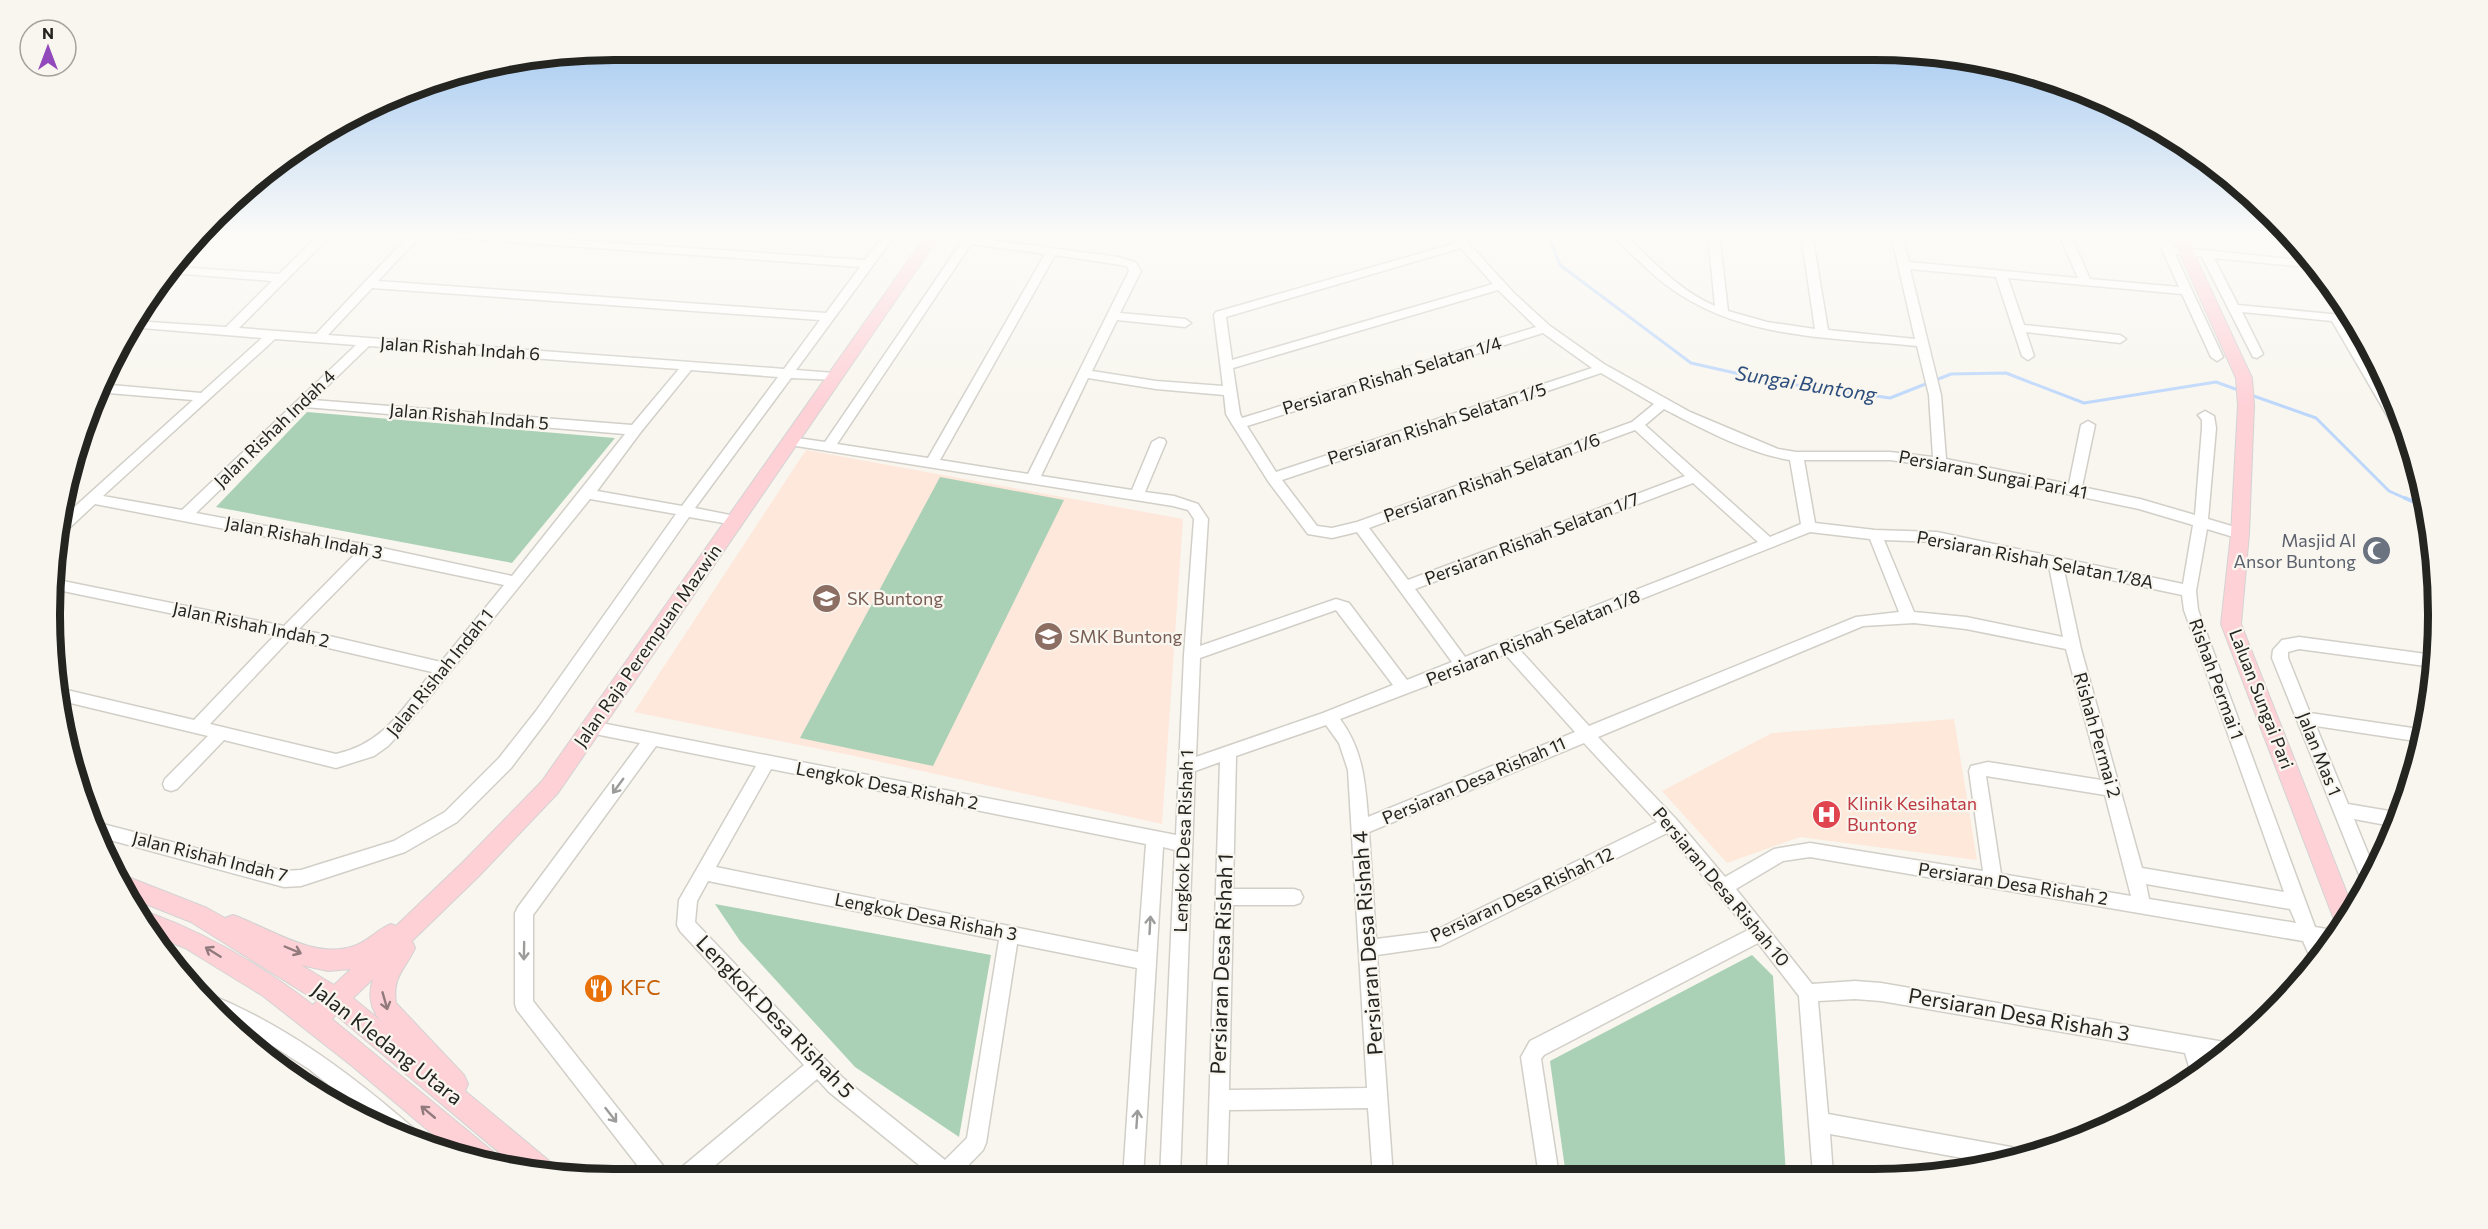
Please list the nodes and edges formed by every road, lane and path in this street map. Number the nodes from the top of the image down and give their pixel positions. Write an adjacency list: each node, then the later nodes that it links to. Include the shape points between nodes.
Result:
1 (268, 291): 30 (street)
2 (362, 291): 33 (street)
3 (472, 291): 23 (street)
4 (848, 291): 23 (street, Jalan Rishah Indah 7)
5 (894, 291): 45 (main road, Jalan Raja Perempuan Mazwin)
6 (933, 291): 59 (street)
7 (1029, 291): 62 (street)
8 (1126, 291): 22 (street)
9 (1294, 291): 41 (street, via 1220,315)
10 (1480, 291): 41 (street)
11 (1508, 291): 28 (street, Persiaran Sungai Pari 41)
12 (1682, 291): 21 (street)
13 (1720, 291): 21 (street)
14 (1816, 291): 31 (street)
15 (1910, 291): 36 (street)
16 (2007, 291): 29 (street)
17 (2186, 291): 39 (street)
18 (2205, 291): 77 (main road, Laluan Sungai Pari, via 2244,378)
19 (2225, 291): 20 (street)
20 (2233, 308): 24 (street); 37 (street)
21 (1722, 314): 31 (street, via 1782,328)
22 (1114, 316): 26 (street); 44 (street)
23 (830, 317): 43 (street, Jalan Rishah Indah 7)
24 (2336, 318): 25 (street); 49 (street)
25 (2343, 319)
26 (1185, 322)
27 (141, 325): 30 (street, Jalan Rishah Indah 6)
28 (1545, 328): 42 (street, Persiaran Sungai Pari 41); 53 (street, Persiaran Rishah Selatan 1/4)
29 (2020, 328): 34 (street); 38 (street)
30 (228, 332): 32 (street, Jalan Rishah Indah 6)
31 (1822, 332): 36 (street)
32 (272, 335): 33 (street, Jalan Rishah Indah 6); 48 (street)
33 (319, 338): 35 (street, Jalan Rishah Indah 6)
34 (2120, 339)
35 (366, 342): 40 (street, Jalan Rishah Indah 6); 50 (street, Jalan Rishah Indah 4)
36 (1922, 343): 61 (street, via 1935,394)
37 (2257, 354)
38 (2028, 356)
39 (2217, 357)
40 (688, 366): 43 (street, Jalan Rishah Indah 6); 56 (street, Jalan Rishah Indah 1)
41 (1226, 366): 47 (street)
42 (1601, 369): 51 (street, Persiaran Sungai Pari 41); 64 (street, Persiaran Rishah Selatan 1/5)
43 (787, 374): 45 (street, Jalan Rishah Indah 6); 70 (street, Jalan Rishah Indah 7)
44 (1086, 374): 47 (street); 65 (street)
45 (834, 377): 57 (main road, Jalan Raja Perempuan Mazwin)
46 (108, 389): 48 (street)
47 (1229, 391): 53 (street)
48 (202, 397): 69 (street)
49 (2385, 399)
50 (303, 403): 56 (street, Jalan Rishah Indah 5); 71 (street, Jalan Rishah Indah 4)
51 (1663, 403): 54 (street, Persiaran Rishah Selatan 1/6); 60 (street, Persiaran Sungai Pari 41, via 1776,453)
52 (2205, 414): 74 (street, Rishah Permai 1, via 2209,428)
53 (1239, 424): 64 (street)
54 (1637, 425): 63 (street); 75 (street, Persiaran Rishah Selatan 1/6)
55 (2088, 425): 66 (street)
56 (635, 430): 67 (street, Jalan Rishah Indah 1)
57 (790, 441): 59 (street); 73 (main road, Jalan Raja Perempuan Mazwin)
58 (1159, 442): 68 (street)
59 (828, 447): 62 (street)
60 (1796, 456): 61 (street, Persiaran Sungai Pari 41, via 1890,456); 76 (street)
61 (1940, 462): 66 (street, Persiaran Sungai Pari 41)
62 (931, 464): 65 (street)
63 (1695, 477): 79 (street); 84 (street, Persiaran Rishah Selatan 1/7)
64 (1273, 478): 75 (street, Persiaran Rishah Selatan 1/6, via 1313,530 1332,532)
65 (1032, 479): 68 (street)
66 (2075, 490): 74 (street, Persiaran Sungai Pari 41)
67 (587, 494): 70 (street); 82 (street, Jalan Rishah Indah 1)
68 (1137, 495): 90 (street, Lengkok Desa Rishah 1, via 1193,507 1201,519)
69 (92, 499): 71 (street, Jalan Rishah Indah 3); 72 (street)
70 (686, 511): 73 (street); 113 (street, Jalan Rishah Indah 7, via 505,763 451,817 426,833 399,847 301,878 284,879)
71 (184, 516): 80 (street, Jalan Rishah Indah 3)
72 (69, 520)
73 (735, 520): 99 (main road, Jalan Raja Perempuan Mazwin)
74 (2201, 522): 77 (street, Persiaran Sungai Pari 41); 85 (street, Rishah Permai 1)
75 (1360, 526): 84 (street, Persiaran Rishah Selatan 1/7)
76 (1809, 527): 78 (street, Persiaran Rishah Selatan 1/8A); 79 (street, Persiaran Rishah Selatan 1/8)
77 (2240, 534): 127 (main road, Laluan Sungai Pari, via 2231,624)
78 (1875, 535): 81 (street, Persiaran Rishah Selatan 1/8A, via 1937,537); 86 (street)
79 (1769, 544): 89 (street, Persiaran Rishah Selatan 1/8)
80 (368, 550): 82 (street, Jalan Rishah Indah 3); 87 (street)
81 (2056, 563): 85 (street, Persiaran Rishah Selatan 1/8A); 88 (street, Rishah Permai 2)
82 (515, 582): 93 (street, Jalan Rishah Indah 1)
83 (61, 586): 87 (street, Jalan Rishah Indah 2)
84 (1405, 587): 92 (street)
85 (2189, 591): 125 (street, Rishah Permai 1, via 2191,610)
86 (1908, 616): 88 (street, Persiaran Desa Rishah 11, via 1938,618); 101 (street, Persiaran Desa Rishah 11, via 1861,621)
87 (286, 632): 93 (street, Jalan Rishah Indah 2); 98 (street)
88 (2071, 644): 108 (street, Rishah Permai 2)
89 (1509, 648): 92 (street, Persiaran Rishah Selatan 1/8); 101 (street, Persiaran Desa Rishah 10)
90 (1192, 655): 94 (street, via 1336,604 1344,607); 106 (street, Lengkok Desa Rishah 1)
91 (2426, 660): 97 (street, Jalan Mas 1, via 2287,644 2280,658)
92 (1463, 666): 94 (street, Persiaran Rishah Selatan 1/8)
93 (444, 669): 100 (street, Jalan Rishah Indah 1, via 384,742 363,756 336,761)
94 (1404, 688): 96 (street, Persiaran Rishah Selatan 1/8)
95 (66, 696): 98 (street, Jalan Rishah Indah 1)
96 (1329, 717): 104 (street, Persiaran Rishah Selatan 1/8); 112 (street, Persiaran Desa Rishah 4, via 1352,750)
97 (2304, 718): 102 (street); 109 (street, Jalan Mas 1)
98 (197, 727): 100 (street, Jalan Rishah Indah 1)
99 (591, 727): 103 (street, Lengkok Desa Rishah 2); 116 (main road, Jalan Raja Perempuan Mazwin, via 550,788)
100 (221, 733): 107 (street)
101 (1587, 733): 111 (street, Persiaran Desa Rishah 10); 112 (street, Persiaran Desa Rishah 11)
102 (2414, 735)
103 (652, 739): 105 (street, Lengkok Desa Rishah 2); 153 (street, one-way to 153, via 524,913 524,1004)
104 (1228, 752): 106 (street, Persiaran Rishah Selatan 1/8); 123 (street, Persiaran Desa Rishah 1)
105 (767, 762): 114 (street, Lengkok Desa Rishah 2); 118 (street, Lengkok Desa Rishah 5)
106 (1187, 767): 115 (street, Lengkok Desa Rishah 1)
107 (171, 784)
108 (2112, 789): 119 (street, Rishah Permai 2); 120 (street, via 1988,769 1977,771)
109 (2341, 810): 110 (street); 117 (street, Jalan Mas 1)
110 (2389, 818)
111 (1670, 824): 121 (street, Persiaran Desa Rishah 10); 134 (street, Persiaran Desa Rishah 12, via 1434,940)
112 (1360, 828): 134 (street, Persiaran Desa Rishah 4)
113 (104, 831)
114 (1155, 838): 115 (street, Lengkok Desa Rishah 2); 136 (street, Lengkok Desa Rishah 1, one-way to 114)
115 (1184, 844): 158 (street, Lengkok Desa Rishah 1)
116 (471, 869): 128 (main road, one-way to 116, via 317,960 338,962 361,955 390,935); 138 (main road, Jalan Raja Perempuan Mazwin); 149 (main road, one-way to 149, via 388,967 382,989 385,1008)
117 (2365, 871)
118 (703, 872): 131 (street, Lengkok Desa Rishah 3); 144 (street, Lengkok Desa Rishah 5, via 688,900 686,926)
119 (2135, 875): 125 (street); 126 (street, Rishah Permai 2)
120 (1993, 881): 121 (street, Persiaran Desa Rishah 2, via 1795,850 1780,854); 126 (street, Persiaran Desa Rishah 2)
121 (1724, 887): 130 (street, Persiaran Desa Rishah 10)
122 (132, 889): 128 (main road, Jalan Kledang Utara)
123 (1224, 897): 124 (street); 146 (street, Persiaran Desa Rishah 1)
124 (1294, 897)
125 (2296, 902): 132 (street, Rishah Permai 1)
126 (2142, 906): 132 (street, Persiaran Desa Rishah 2)
127 (2342, 911)
128 (199, 915): 138 (main road, Jalan Kledang Utara)
129 (154, 925): 140 (main road, Jalan Kledang Utara, one-way to 129, via 272,988 193,940)
130 (1761, 932): 137 (street, Persiaran Desa Rishah 10); 161 (street, via 1537,1048 1531,1057)
131 (1010, 934): 136 (street, Lengkok Desa Rishah 3); 156 (street, via 976,1143)
132 (2311, 934): 133 (street, Persiaran Desa Rishah 2); 135 (street)
133 (2325, 936)
134 (1368, 948): 145 (street, Persiaran Desa Rishah 4)
135 (2316, 948)
136 (1148, 962): 157 (street, Lengkok Desa Rishah 1, one-way to 136)
137 (1808, 993): 141 (street, Persiaran Desa Rishah 3, via 1881,992); 148 (street)
138 (338, 1000): 140 (main road, Jalan Raja Perempuan Mazwin); 149 (main road, Jalan Kledang Utara)
139 (225, 1009): 147 (street, via 309,1056)
140 (314, 1020): 150 (main road, Jalan Kledang Utara, one-way to 140)
141 (2192, 1045): 142 (street, Persiaran Desa Rishah 3); 143 (street)
142 (2217, 1049)
143 (2197, 1064)
144 (818, 1065): 154 (street); 155 (street, Lengkok Desa Rishah 5, via 836,1085)
145 (1377, 1098): 146 (street); 160 (street, Persiaran Desa Rishah 4)
146 (1219, 1100): 159 (street, Persiaran Desa Rishah 1)
147 (388, 1121)
148 (1819, 1122): 151 (street); 162 (street)
149 (498, 1132): 152 (main road, Jalan Kledang Utara)
150 (471, 1150)
151 (1998, 1154)
152 (532, 1162)
153 (653, 1169)
154 (695, 1169)
155 (939, 1169)
156 (954, 1169)
157 (1134, 1169)
158 (1170, 1169)
159 (1217, 1169)
160 (1382, 1169)
161 (1547, 1169)
162 (1823, 1169)

